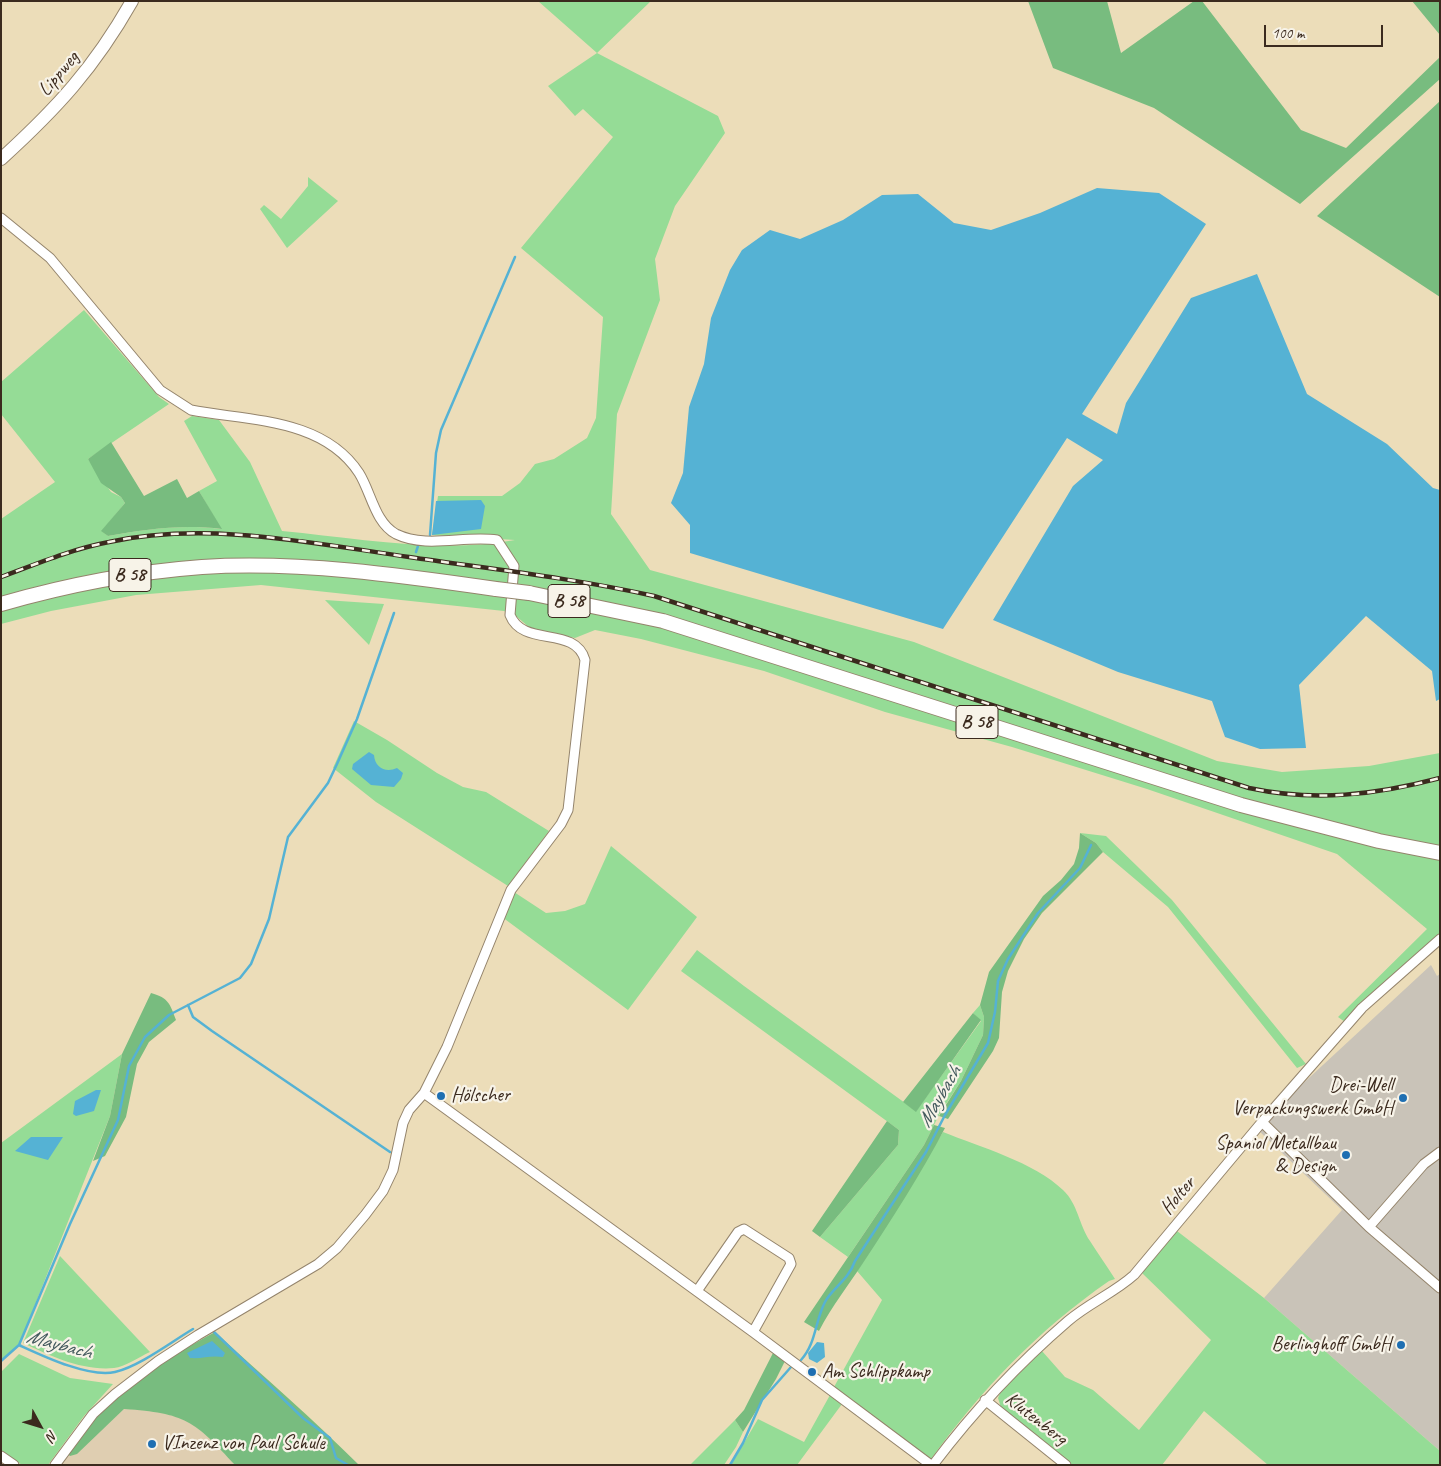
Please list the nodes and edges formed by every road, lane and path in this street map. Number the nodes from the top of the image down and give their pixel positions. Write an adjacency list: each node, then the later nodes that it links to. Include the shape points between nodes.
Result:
1 (132, 1): 2 (street, Lippweg, via 89,69 48,116)
2 (1, 159)
3 (1, 218): 7 (street, via 50,258 168,398 191,410 316,434 354,466 381,520 395,533 421,540 497,540 514,566 512,620 526,632 570,641 583,652 586,660 568,810 511,890 447,1047)
4 (1, 604): 5 (main road, B 58, bridge, via 94,581 203,567 312,567 529,593 663,621 1241,806 1379,841)
5 (1440, 852)
6 (1440, 939): 8 (street, Holter, via 1362,1008)
7 (424, 1093): 12 (street); 17 (street, via 406,1116 393,1170 383,1191 337,1248 301,1275 158,1361 115,1394 93,1414)
8 (1262, 1122): 10 (street); 14 (street, Holter, via 1134,1275 1069,1320)
9 (1440, 1152): 10 (street, via 1424,1164)
10 (1370, 1226): 11 (street)
11 (1440, 1288)
12 (697, 1291): 13 (street); 13 (street, via 738,1232 744,1229 790,1258 791,1264)
13 (754, 1332): 18 (street)
14 (985, 1400): 18 (street, Holter); 19 (street, Klutenberg)
15 (1, 1456): 16 (street)
16 (14, 1465)
17 (55, 1465)
18 (932, 1465)
19 (1066, 1465)

